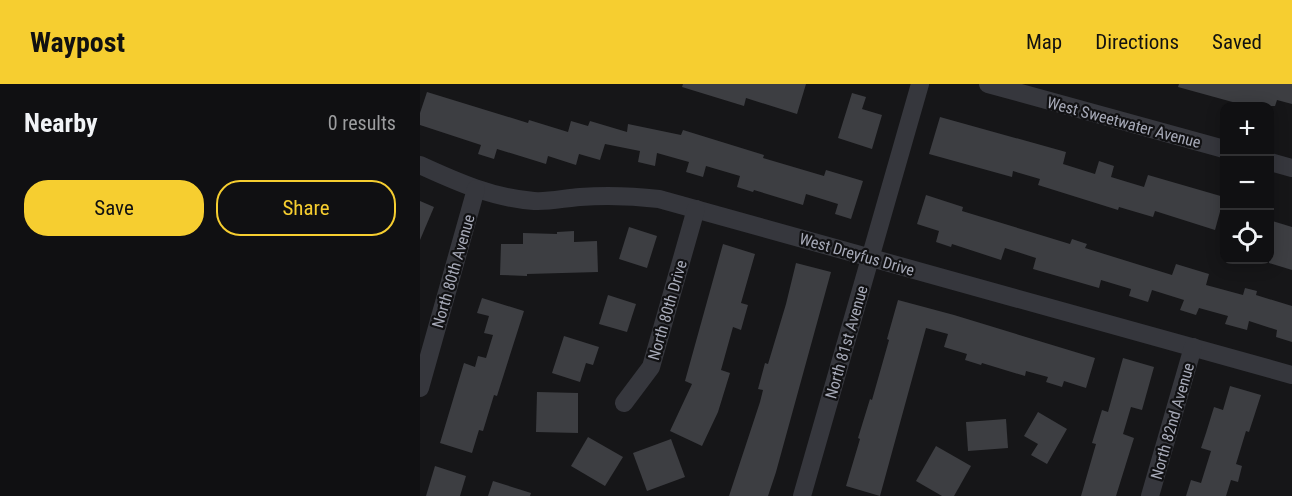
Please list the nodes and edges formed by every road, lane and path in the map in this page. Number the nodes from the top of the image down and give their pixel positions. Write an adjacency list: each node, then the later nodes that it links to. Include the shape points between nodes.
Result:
1 (920, 84): 9 (street, North 81st Avenue)
2 (988, 84): 3 (street, West Sweetwater Avenue)
3 (1220, 148)
4 (1274, 163): 6 (street)
5 (420, 165): 7 (street, West Dreyfus Drive)
6 (1292, 168)
7 (476, 189): 8 (street, West Dreyfus Drive, via 537,201 629,196); 11 (street, North 80th Avenue)
8 (696, 209): 9 (street, West Dreyfus Drive); 14 (street, North 80th Drive, via 651,367)
9 (869, 258): 10 (street, West Dreyfus Drive); 15 (street, North 81st Avenue)
10 (1193, 347): 12 (street, West Dreyfus Drive); 16 (street, North 82nd Avenue)
11 (424, 360): 13 (street, North 80th Avenue)
12 (1292, 375)
13 (420, 387)
14 (624, 403)
15 (802, 496)
16 (1150, 496)

